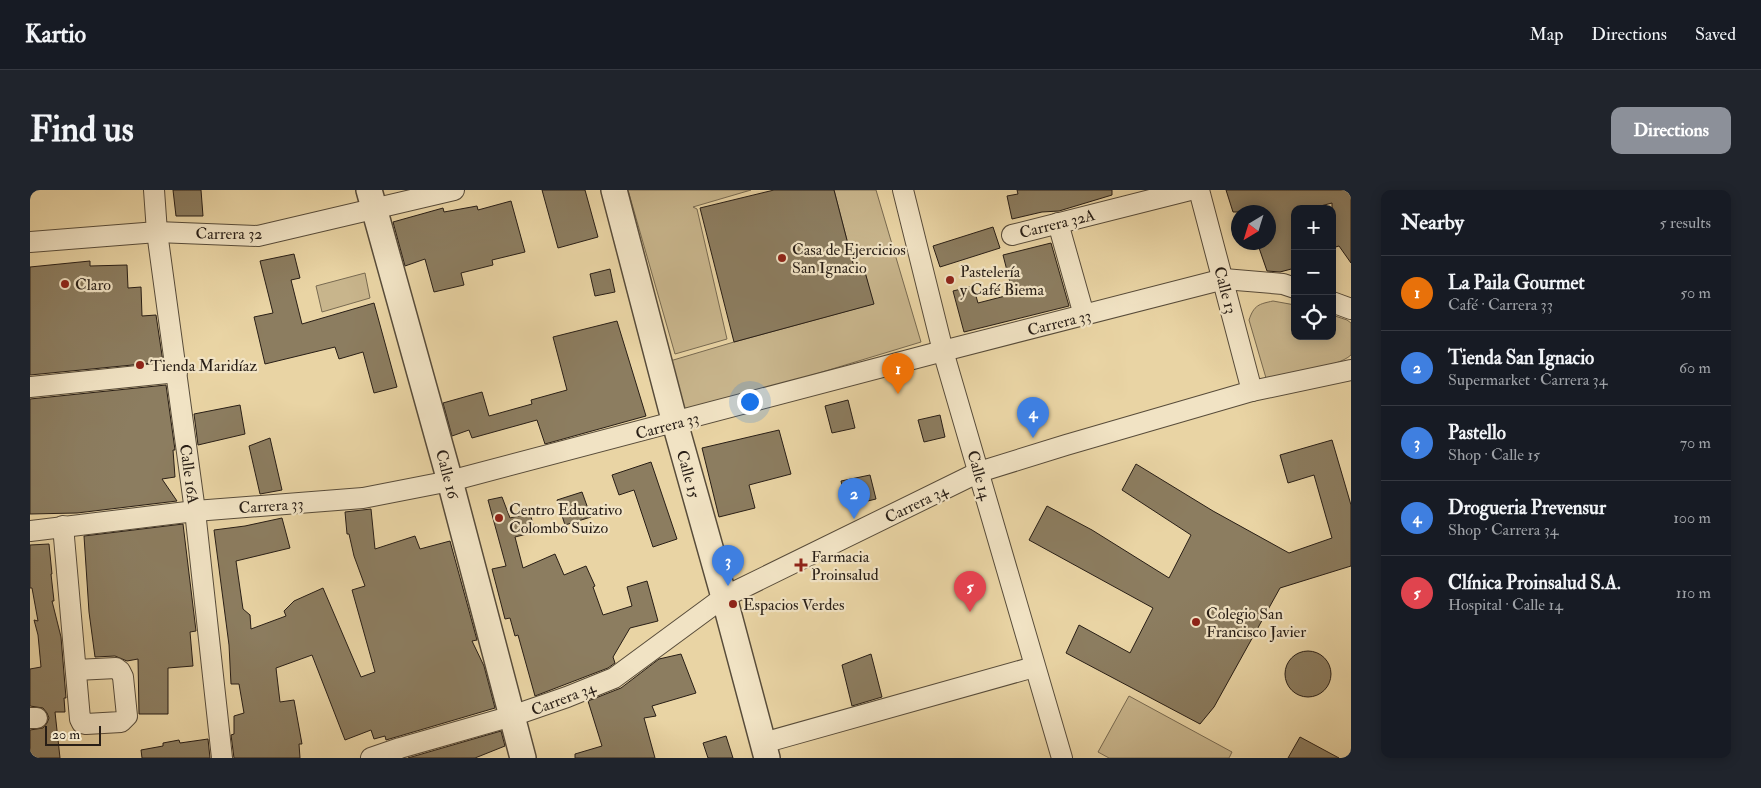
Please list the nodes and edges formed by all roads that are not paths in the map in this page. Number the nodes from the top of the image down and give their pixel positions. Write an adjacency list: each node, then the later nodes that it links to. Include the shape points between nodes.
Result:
1 (154, 190): 9 (street, Calle 16A)
2 (454, 190): 7 (street, Carrera 32)
3 (614, 190): 22 (street, Calle 15)
4 (903, 190): 17 (street, Calle 14)
5 (1190, 190): 8 (street, Carrera 32A)
6 (1199, 190): 12 (street, Calle 13)
7 (372, 200): 9 (street, Carrera 32, via 258,236); 24 (street, Calle 16)
8 (1058, 223): 10 (street, Carrera 32A); 16 (street)
9 (158, 232): 11 (street, Carrera 32); 19 (street, Calle 16A)
10 (1012, 234)
11 (30, 242)
12 (1224, 280): 13 (street, Carrera 33); 16 (street, Carrera 33); 21 (street, Calle 13)
13 (1291, 287)
14 (1336, 303): 15 (street)
15 (1351, 309)
16 (1084, 315): 17 (street, Carrera 33)
17 (943, 351): 22 (street, Carrera 33); 23 (street, Calle 14)
18 (1351, 370): 21 (street, Carrera 34)
19 (177, 372): 20 (street); 25 (street, Calle 16A)
20 (30, 387)
21 (1252, 391): 23 (street, Carrera 34)
22 (675, 423): 24 (street, Carrera 33); 28 (street, Calle 15)
23 (979, 472): 28 (street, Carrera 34); 29 (street, Calle 14)
24 (450, 481): 25 (street, Carrera 33, via 363,498); 31 (street, Calle 16)
25 (195, 511): 26 (street, Carrera 33); 34 (street, Calle 16A)
26 (63, 526): 27 (street, Carrera 33); 30 (street)
27 (30, 531)
28 (724, 597): 31 (street, Carrera 34, via 614,678); 32 (street, Calle 15)
29 (1034, 667): 32 (street); 37 (street, Calle 14)
30 (76, 670)
31 (512, 716): 33 (street, Carrera 34); 36 (street, Calle 16)
32 (765, 751)
33 (401, 753): 35 (street, Carrera 34)
34 (222, 758)
35 (371, 758)
36 (523, 758)
37 (1062, 758)

